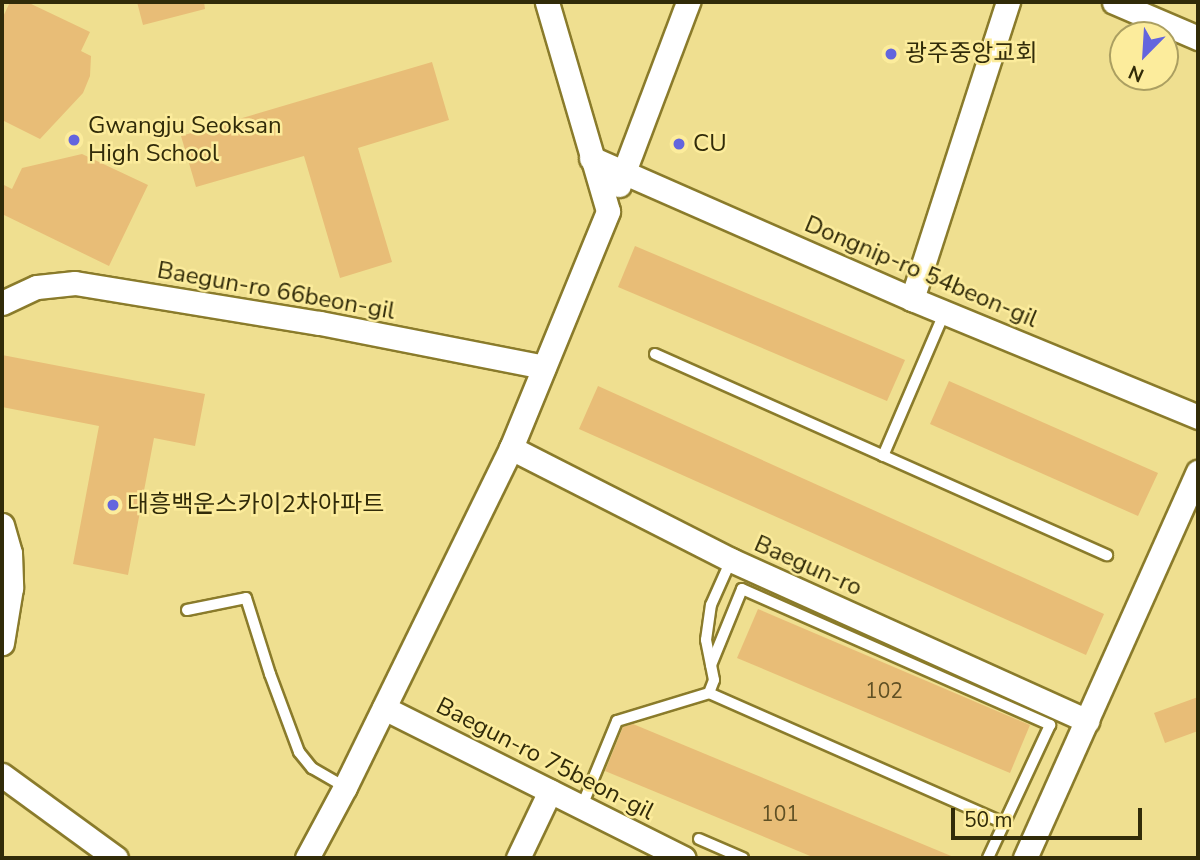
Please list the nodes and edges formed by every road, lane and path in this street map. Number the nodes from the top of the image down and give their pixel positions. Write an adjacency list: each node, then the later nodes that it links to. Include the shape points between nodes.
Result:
1 (547, 2): 6 (street)
2 (688, 2): 7 (street)
3 (1008, 2): 9 (street)
4 (1126, 4): 5 (street)
5 (1198, 38)
6 (591, 158): 7 (street, Dongnip-ro 54beon-gil); 8 (street)
7 (624, 173): 8 (street); 9 (street, Dongnip-ro 54beon-gil)
8 (608, 211): 13 (street)
9 (912, 299): 11 (street, Dongnip-ro 54beon-gil)
10 (2, 303): 13 (street, Baegun-ro 66beon-gil, via 37,287 75,284 320,323)
11 (945, 312): 14 (street, Dongnip-ro 54beon-gil); 16 (lane)
12 (656, 354): 16 (lane)
13 (544, 368): 15 (street)
14 (1198, 417)
15 (511, 448): 20 (street, Baegun-ro); 25 (street)
16 (883, 456): 19 (lane)
17 (1198, 472): 26 (street)
18 (2, 525): 22 (street, via 10,553 11,588)
19 (1107, 555)
20 (731, 560): 23 (lane, via 711,605 706,639); 26 (street, Baegun-ro)
21 (187, 610): 28 (lane, via 246,598 299,752 312,768)
22 (2, 643)
23 (712, 665): 24 (lane, via 714,680); 31 (lane, via 742,589 1050,725)
24 (709, 693): 30 (lane, via 617,721); 31 (lane)
25 (384, 708): 28 (street); 29 (street, Baegun-ro 75beon-gil)
26 (1087, 722): 39 (street)
27 (2, 775): 33 (street)
28 (345, 787): 34 (street)
29 (550, 791): 30 (street, Baegun-ro 75beon-gil); 35 (street)
30 (582, 806): 36 (street, Baegun-ro 75beon-gil)
31 (1004, 823): 38 (lane)
32 (699, 839): 37 (lane)
33 (116, 858)
34 (307, 858)
35 (518, 858)
36 (683, 858)
37 (743, 858)
38 (988, 858)
39 (1025, 858)

